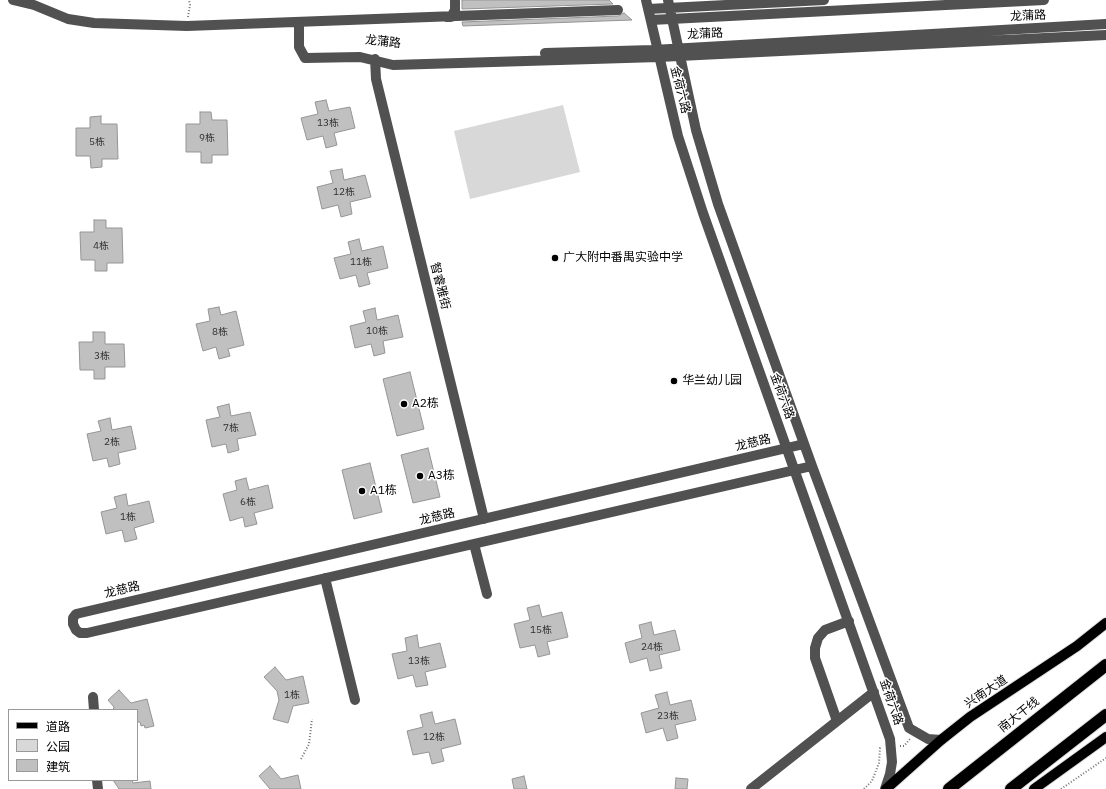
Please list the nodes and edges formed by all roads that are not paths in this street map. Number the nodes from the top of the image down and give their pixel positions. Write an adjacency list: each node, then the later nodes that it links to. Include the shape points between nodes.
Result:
1 (13, 0): 11 (street, 龙蒲路, via 34,5 68,19 94,23 187,26)
2 (455, 0): 8 (street, via 455,10)
3 (824, 0): 5 (street)
4 (1044, 0): 9 (street, 龙蒲路)
5 (669, 4): 6 (street); 9 (street, 金荷六路)
6 (647, 5): 10 (street, 金荷六路)
7 (618, 10): 8 (street)
8 (451, 17): 11 (street, 龙蒲路)
9 (672, 18): 10 (street, 龙蒲路); 14 (street, 金荷六路)
10 (651, 20): 15 (street, 金荷六路)
11 (305, 23): 16 (street, via 299,47 305,58)
12 (1106, 24): 14 (street, 龙蒲路)
13 (1106, 35): 14 (street, 龙蒲路)
14 (679, 52): 15 (street, 龙蒲路); 18 (street, 金荷六路, via 696,130 718,204)
15 (658, 53): 16 (street, 龙蒲路, via 394,58 361,53); 17 (street, 龙蒲路, via 393,64); 19 (street, 金荷六路, via 678,136 703,213)
16 (308, 55): 17 (street, 龙蒲路)
17 (375, 60): 22 (street, 智睿雅街, via 376,79)
18 (804, 444): 19 (street, 龙慈路); 20 (street, 金荷六路)
19 (787, 448): 21 (street, 金荷六路); 22 (street, 龙慈路)
20 (812, 466): 21 (street); 36 (street, 金荷六路, via 909,728 928,739)
21 (795, 470): 23 (street); 26 (street, 金荷六路)
22 (484, 519): 24 (street, 龙慈路, via 76,614 73,618 76,630 87,633)
23 (474, 544): 24 (street); 25 (street)
24 (325, 578): 31 (street)
25 (486, 594)
26 (848, 621): 29 (street, 金荷六路); 34 (street, via 825,630 818,638 815,648 815,658)
27 (1106, 623): 36 (main road, 兴南大道)
28 (1106, 665): 39 (highway, 南大干线)
29 (874, 692): 34 (street); 38 (street, 金荷六路, via 892,747 890,774)
30 (94, 697): 32 (street)
31 (355, 700)
32 (94, 709)
33 (1106, 714): 40 (highway)
34 (837, 721): 37 (street)
35 (1106, 737): 41 (main road)
36 (942, 740): 38 (main road, 兴南大道)
37 (751, 789)
38 (885, 789)
39 (949, 789)
40 (1011, 789)
41 (1034, 789)

